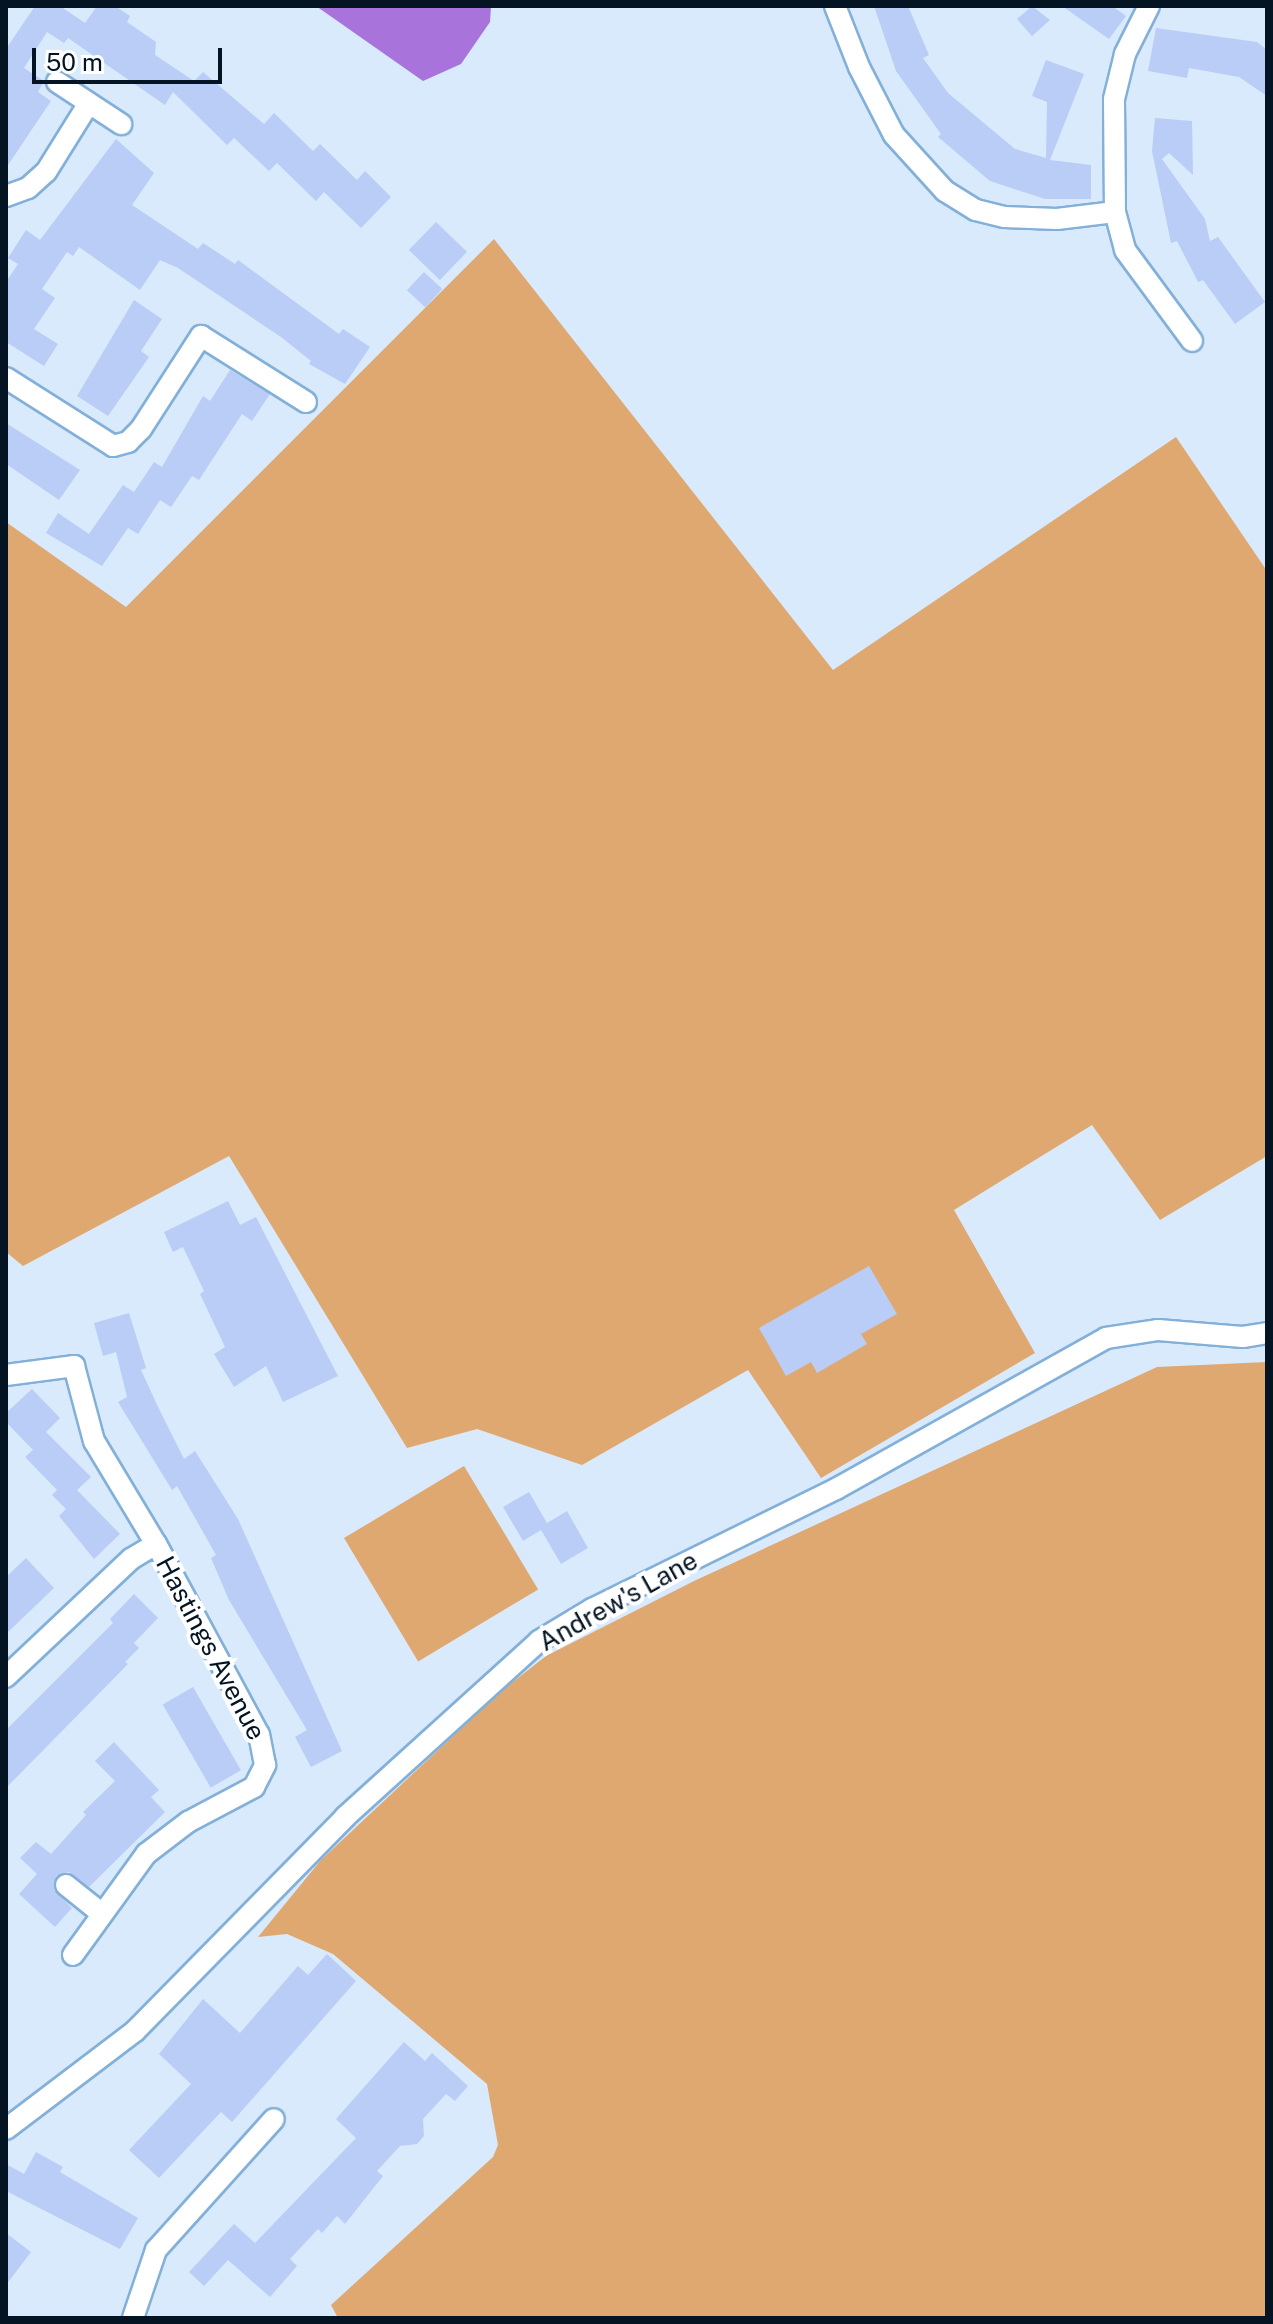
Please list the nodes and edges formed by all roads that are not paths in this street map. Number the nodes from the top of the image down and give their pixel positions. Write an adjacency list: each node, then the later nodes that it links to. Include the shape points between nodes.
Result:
1 (835, 6): 7 (street, via 894,135 909,157 954,197 976,210 1027,220)
2 (1149, 6): 7 (street, via 1125,54 1114,99)
3 (57, 82): 4 (street)
4 (89, 103): 5 (street); 6 (street, via 46,172 28,188)
5 (121, 124)
6 (6, 196)
7 (1115, 212): 8 (street, via 1125,250)
8 (1192, 341)
9 (6, 378): 10 (street, via 113,446 128,442 141,429 201,336)
10 (306, 402)
11 (1267, 1333): 19 (street, Andrew's Lane, via 1243,1337 1158,1330 1106,1338 836,1489 592,1609 539,1641 345,1817 135,2031)
12 (6, 1375): 13 (street, Hastings Avenue, via 74,1366 94,1441)
13 (156, 1544): 14 (street, Hastings Avenue, via 131,1559); 16 (street, Hastings Avenue, via 259,1735 265,1765 254,1787 188,1822 146,1854)
14 (6, 1677)
15 (66, 1885): 16 (street)
16 (101, 1913): 17 (street, Hastings Avenue)
17 (73, 1955)
18 (274, 2119): 20 (street, via 156,2250)
19 (6, 2129)
20 (133, 2318)

